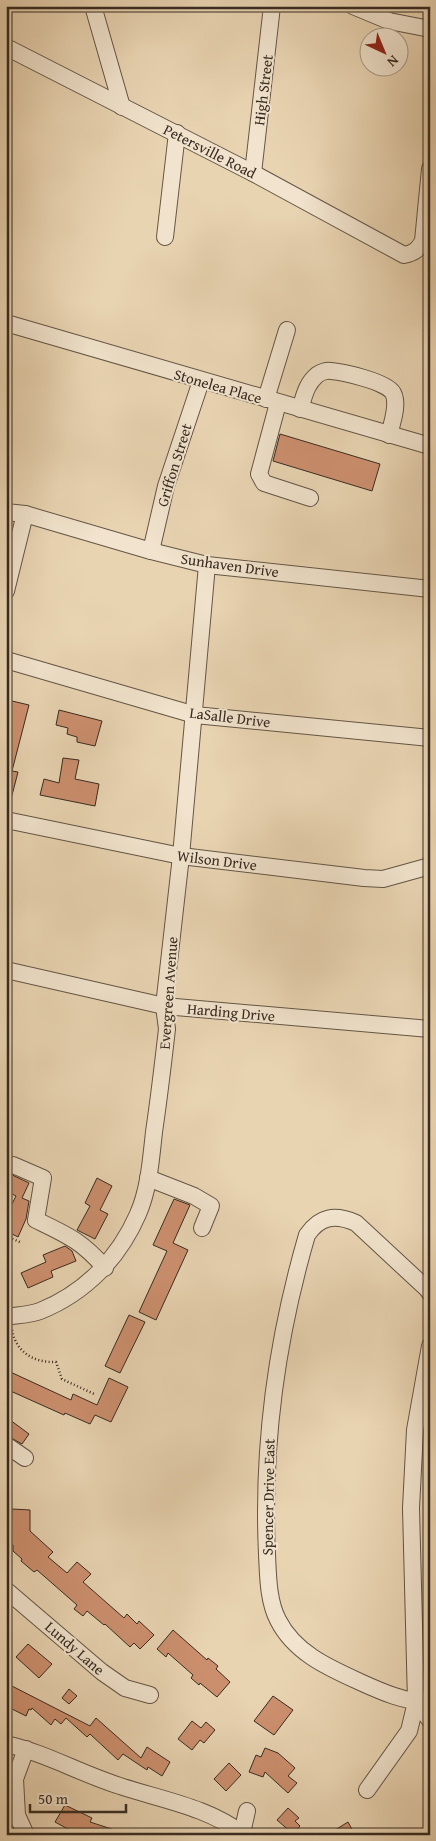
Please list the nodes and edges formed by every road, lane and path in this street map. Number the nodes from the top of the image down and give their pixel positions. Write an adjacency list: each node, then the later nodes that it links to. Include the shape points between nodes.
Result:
1 (93, 6): 6 (street)
2 (272, 6): 9 (street, High Street)
3 (353, 6): 4 (street, via 389,21)
4 (430, 28)
5 (6, 48): 6 (street, Petersville Road)
6 (122, 107): 7 (street, Petersville Road)
7 (177, 134): 9 (street, Petersville Road); 10 (street)
8 (430, 169): 9 (street, Petersville Road, via 423,241 419,249 404,255)
9 (253, 173)
10 (165, 237)
11 (6, 323): 13 (street, Stonelea Place)
12 (287, 330): 14 (street)
13 (201, 381): 14 (street, Stonelea Place); 21 (street, Griffon Street, via 166,486)
14 (272, 401): 15 (street, Stonelea Place); 18 (street, via 259,474 264,483)
15 (300, 409): 16 (street, Stonelea Place); 16 (street, via 308,383 329,370 387,385 394,394 395,407)
16 (389, 435): 17 (street, Stonelea Place)
17 (430, 446)
18 (310, 498)
19 (6, 512): 20 (street, Sunhaven Drive)
20 (25, 514): 21 (street, Sunhaven Drive); 24 (street)
21 (151, 551): 22 (street, Sunhaven Drive)
22 (207, 565): 23 (street, Sunhaven Drive); 26 (street, Evergreen Avenue)
23 (430, 589)
24 (6, 591)
25 (6, 660): 26 (street, LaSalle Drive)
26 (194, 715): 27 (street, LaSalle Drive); 29 (street, Evergreen Avenue)
27 (430, 738)
28 (6, 820): 29 (street, Wilson Drive)
29 (181, 856): 30 (street, Wilson Drive, via 364,878 382,878); 32 (street, Evergreen Avenue)
30 (430, 866)
31 (6, 970): 32 (street, Harding Drive)
32 (164, 1006): 33 (street, Harding Drive); 35 (street, Evergreen Avenue, via 167,1029)
33 (430, 1029)
34 (13, 1165): 39 (street, via 43,1178 36,1220 83,1244)
35 (148, 1178): 36 (street, via 211,1206); 39 (street, Evergreen Avenue, via 138,1213)
36 (202, 1228)
37 (6, 1236): 38 (path)
38 (22, 1243)
39 (105, 1268): 41 (street, Evergreen Avenue, via 66,1298)
40 (430, 1293): 48 (street, Spencer Drive East, via 356,1224 345,1219 324,1219 313,1226 307,1235 287,1310 268,1435 265,1516 271,1599 278,1620 292,1641 335,1671 368,1686)
41 (9, 1323): 43 (path, via 13,1338 25,1353 44,1362 56,1362 62,1378)
42 (430, 1346): 48 (street, via 416,1430 411,1508)
43 (94, 1394)
44 (6, 1445): 45 (street)
45 (25, 1458)
46 (6, 1590): 47 (street, Lundy Lane, via 102,1672 125,1688)
47 (150, 1695)
48 (423, 1702): 49 (street); 52 (street, via 409,1731)
49 (430, 1720)
50 (6, 1744): 51 (street)
51 (26, 1749): 54 (street, via 121,1786 211,1814); 55 (street, via 15,1788 18,1815)
52 (367, 1790)
53 (247, 1811): 54 (street)
54 (243, 1834)
55 (26, 1835)

